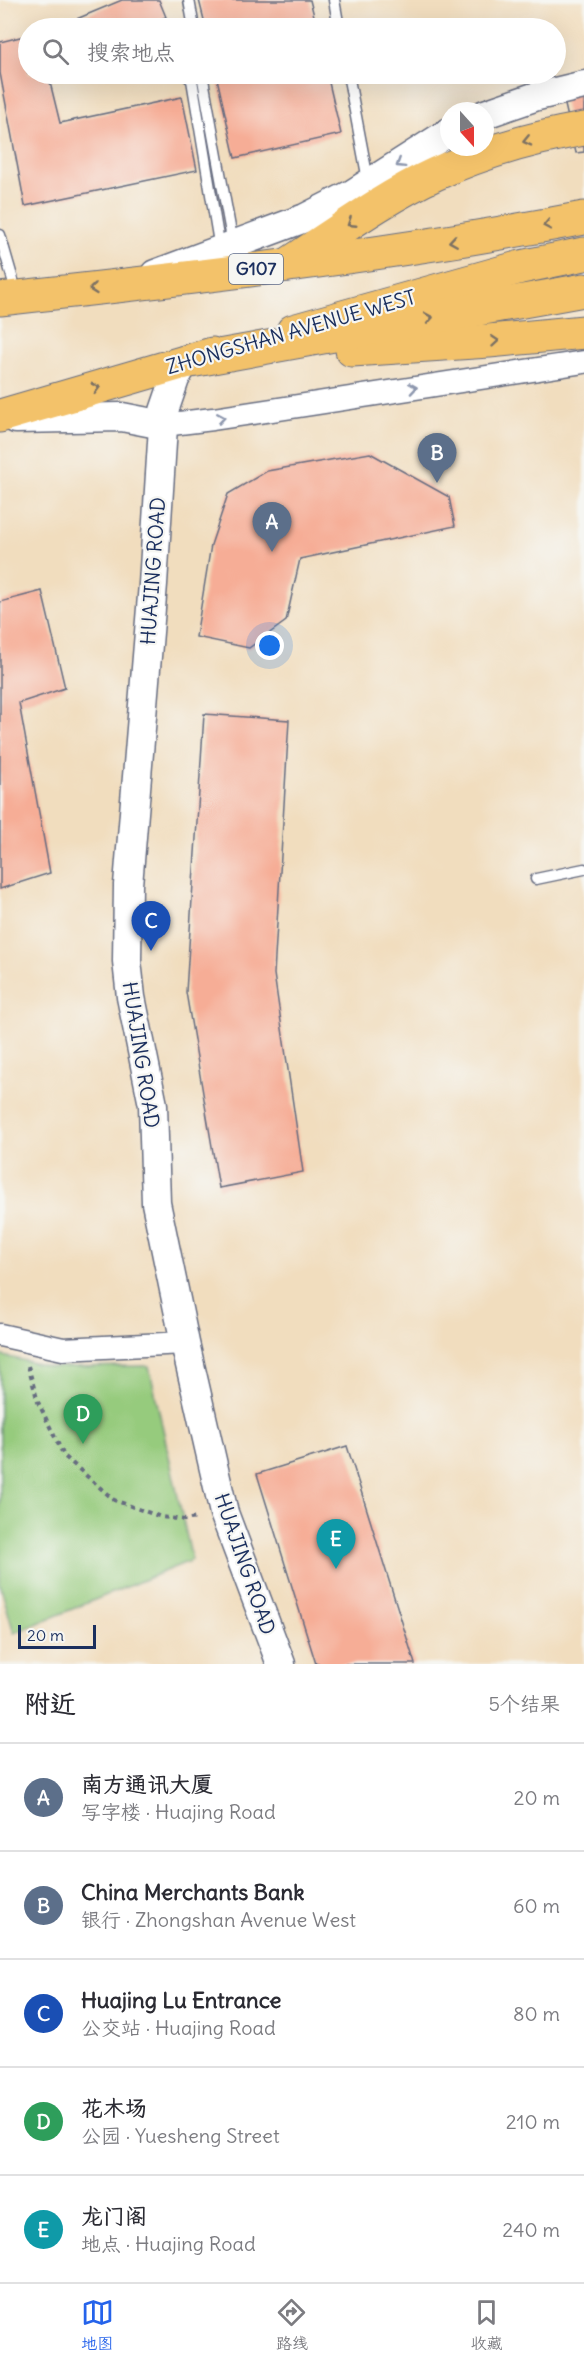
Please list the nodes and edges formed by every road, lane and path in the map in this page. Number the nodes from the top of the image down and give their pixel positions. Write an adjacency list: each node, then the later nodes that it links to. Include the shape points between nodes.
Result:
1 (189, 0): 3 (lane)
2 (334, 0): 4 (lane)
3 (192, 18)
4 (337, 18)
5 (193, 84): 15 (lane)
6 (203, 84): 15 (lane)
7 (350, 84): 12 (lane)
8 (584, 85): 9 (street)
9 (494, 111)
10 (584, 129): 17 (highway, one-way to 17, via 515,143 434,174)
11 (440, 138): 12 (street, one-way to 12)
12 (369, 183): 15 (street, via 305,218)
13 (584, 218): 17 (highway, G107, one-way to 17)
14 (0, 235): 20 (lane)
15 (227, 247): 18 (street)
16 (584, 254): 22 (highway, ZHONGSHAN AVENUE WEST, via 510,270)
17 (287, 265): 18 (highway, G107)
18 (126, 285): 20 (highway, G107, one-way to 20)
19 (584, 290): 22 (highway, one-way to 19)
20 (9, 298)
21 (584, 332): 22 (highway, one-way to 21)
22 (185, 362): 24 (highway, ZHONGSHAN AVENUE WEST, one-way to 22); 25 (street, HUAJING ROAD, via 168,394)
23 (584, 362): 25 (street, one-way to 23)
24 (0, 418): 25 (street, via 122,417)
25 (163, 425): 29 (street, HUAJING ROAD, via 127,897 127,961 153,1105 156,1203)
26 (584, 869): 27 (lane)
27 (536, 879)
28 (10, 1337): 29 (street, via 63,1349); 30 (path, via 64,1456 114,1500 184,1520)
29 (185, 1343): 30 (street, HUAJING ROAD)
30 (224, 1514): 31 (street, HUAJING ROAD)
31 (281, 1664)

